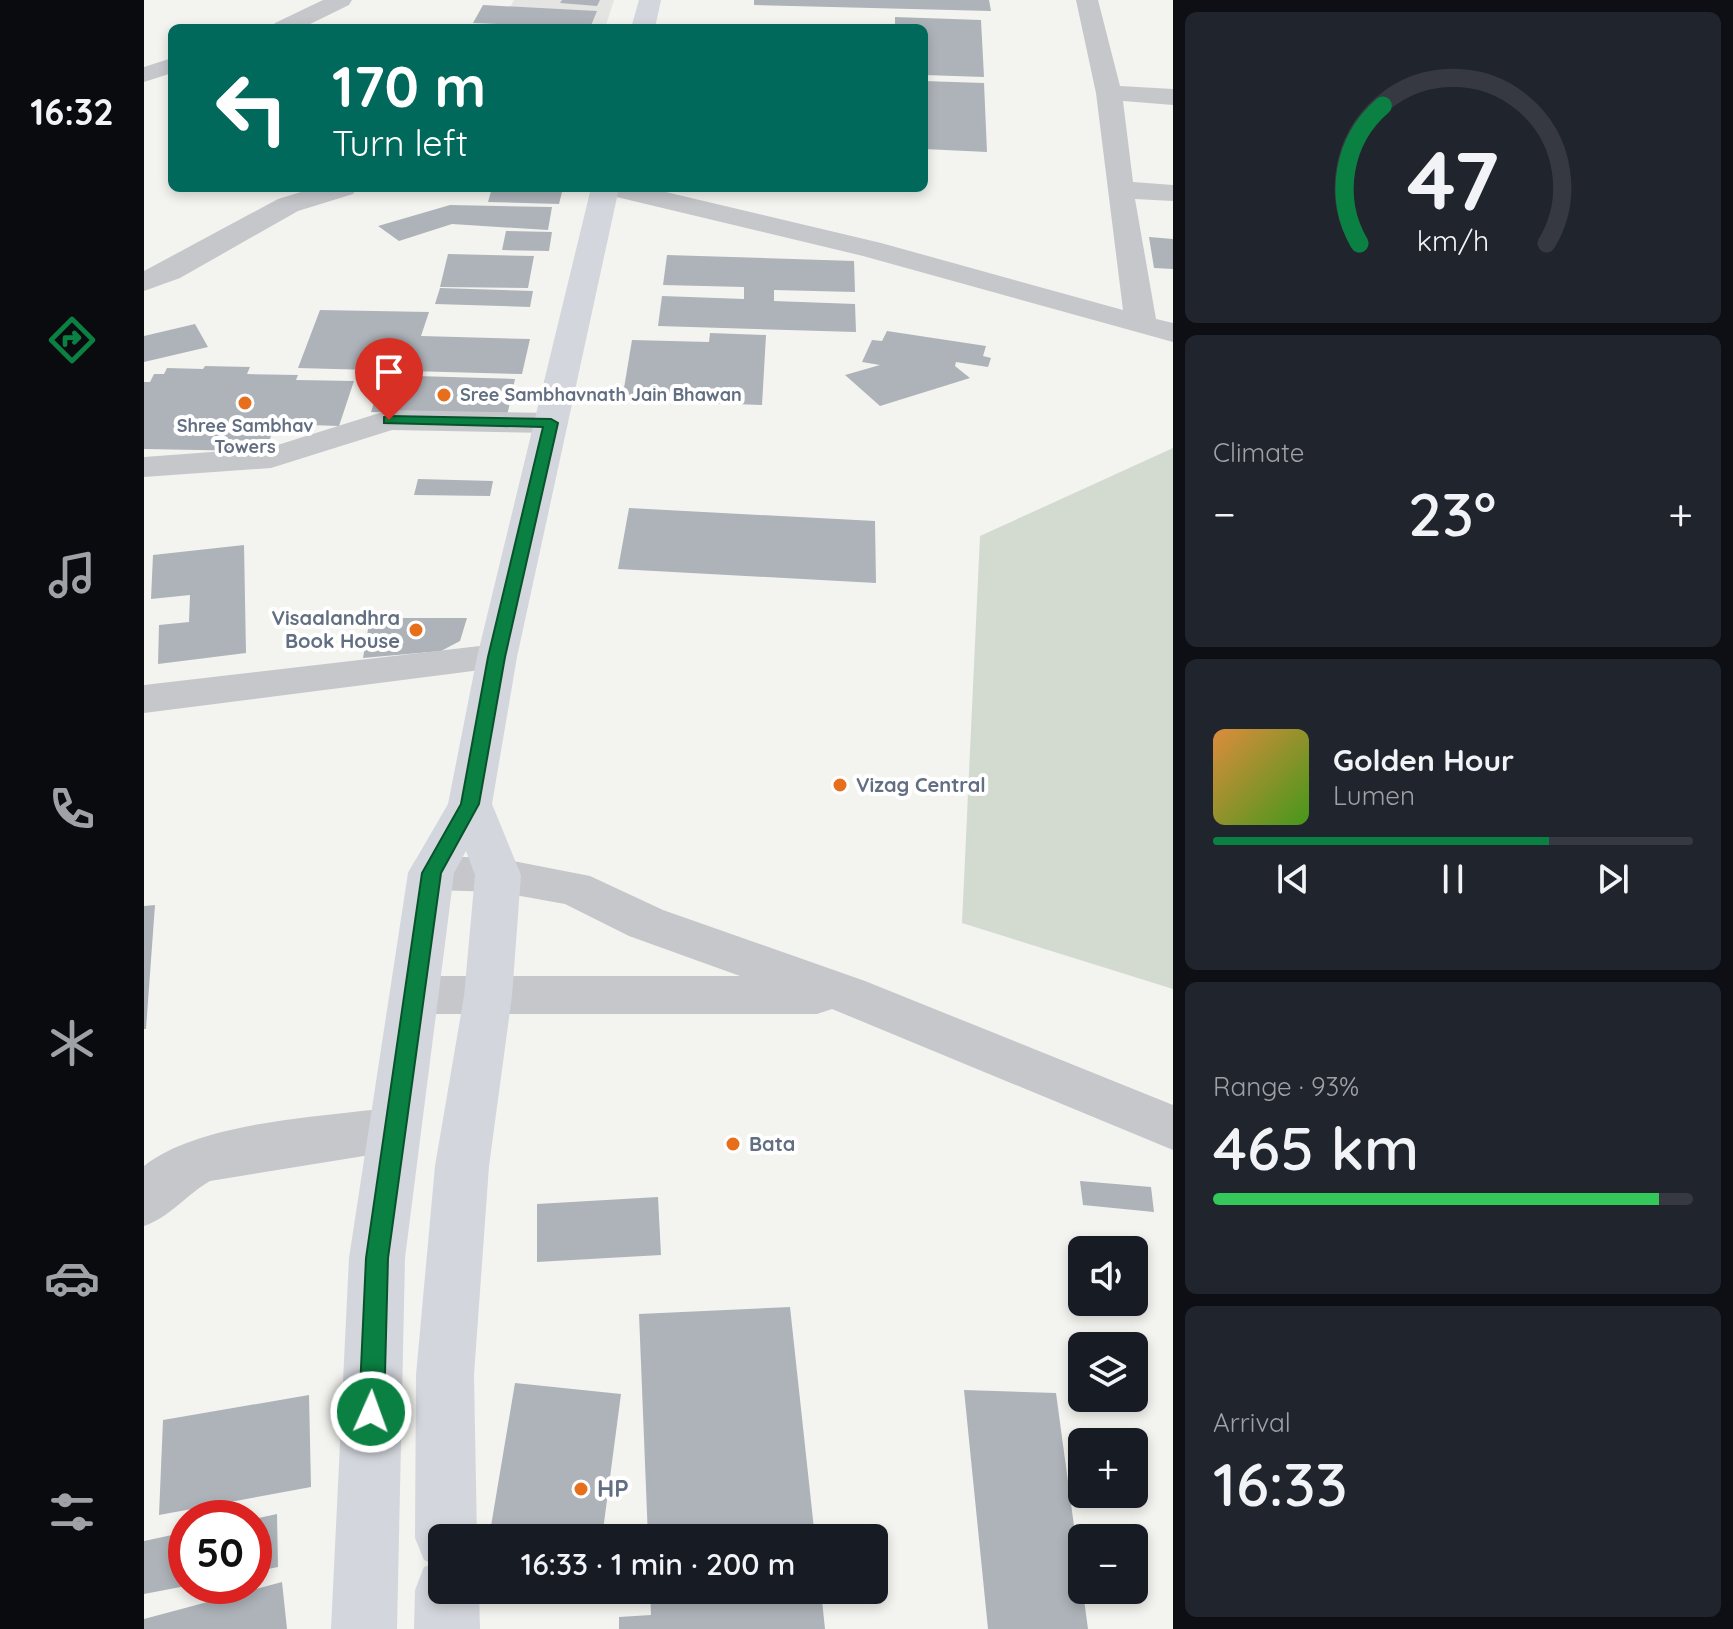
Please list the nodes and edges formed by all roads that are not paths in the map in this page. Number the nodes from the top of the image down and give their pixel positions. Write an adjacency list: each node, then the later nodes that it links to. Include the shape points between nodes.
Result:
1 (341, 0): 4 (street)
2 (650, 0): 5 (main road)
3 (1087, 0): 8 (street)
4 (291, 24)
5 (644, 24)
6 (168, 66): 7 (street)
7 (144, 75)
8 (1109, 93): 9 (street); 10 (street)
9 (1173, 97)
10 (1120, 190): 14 (street); 16 (street)
11 (330, 192): 15 (street, via 288,205)
12 (604, 192): 18 (main road)
13 (631, 192): 16 (street, via 871,249)
14 (1173, 193)
15 (144, 282)
16 (1141, 323): 17 (street)
17 (1173, 333)
18 (551, 423): 19 (street, via 389,420 271,458); 20 (main road)
19 (144, 467)
20 (497, 657): 21 (street); 22 (main road)
21 (144, 699)
22 (470, 804): 23 (main road); 24 (main road)
23 (431, 873): 24 (street); 25 (main road)
24 (498, 875): 26 (street, via 574,888 646,923); 27 (main road)
25 (414, 995): 27 (street); 29 (main road)
26 (848, 995): 27 (street); 28 (street)
27 (488, 996): 31 (main road, via 462,1166 445,1375)
28 (1173, 1128)
29 (395, 1129): 30 (street, via 196,1161 165,1180); 33 (main road, via 377,1258)
30 (144, 1202)
31 (446, 1524)
32 (447, 1604): 34 (main road)
33 (364, 1629)
34 (447, 1629)

